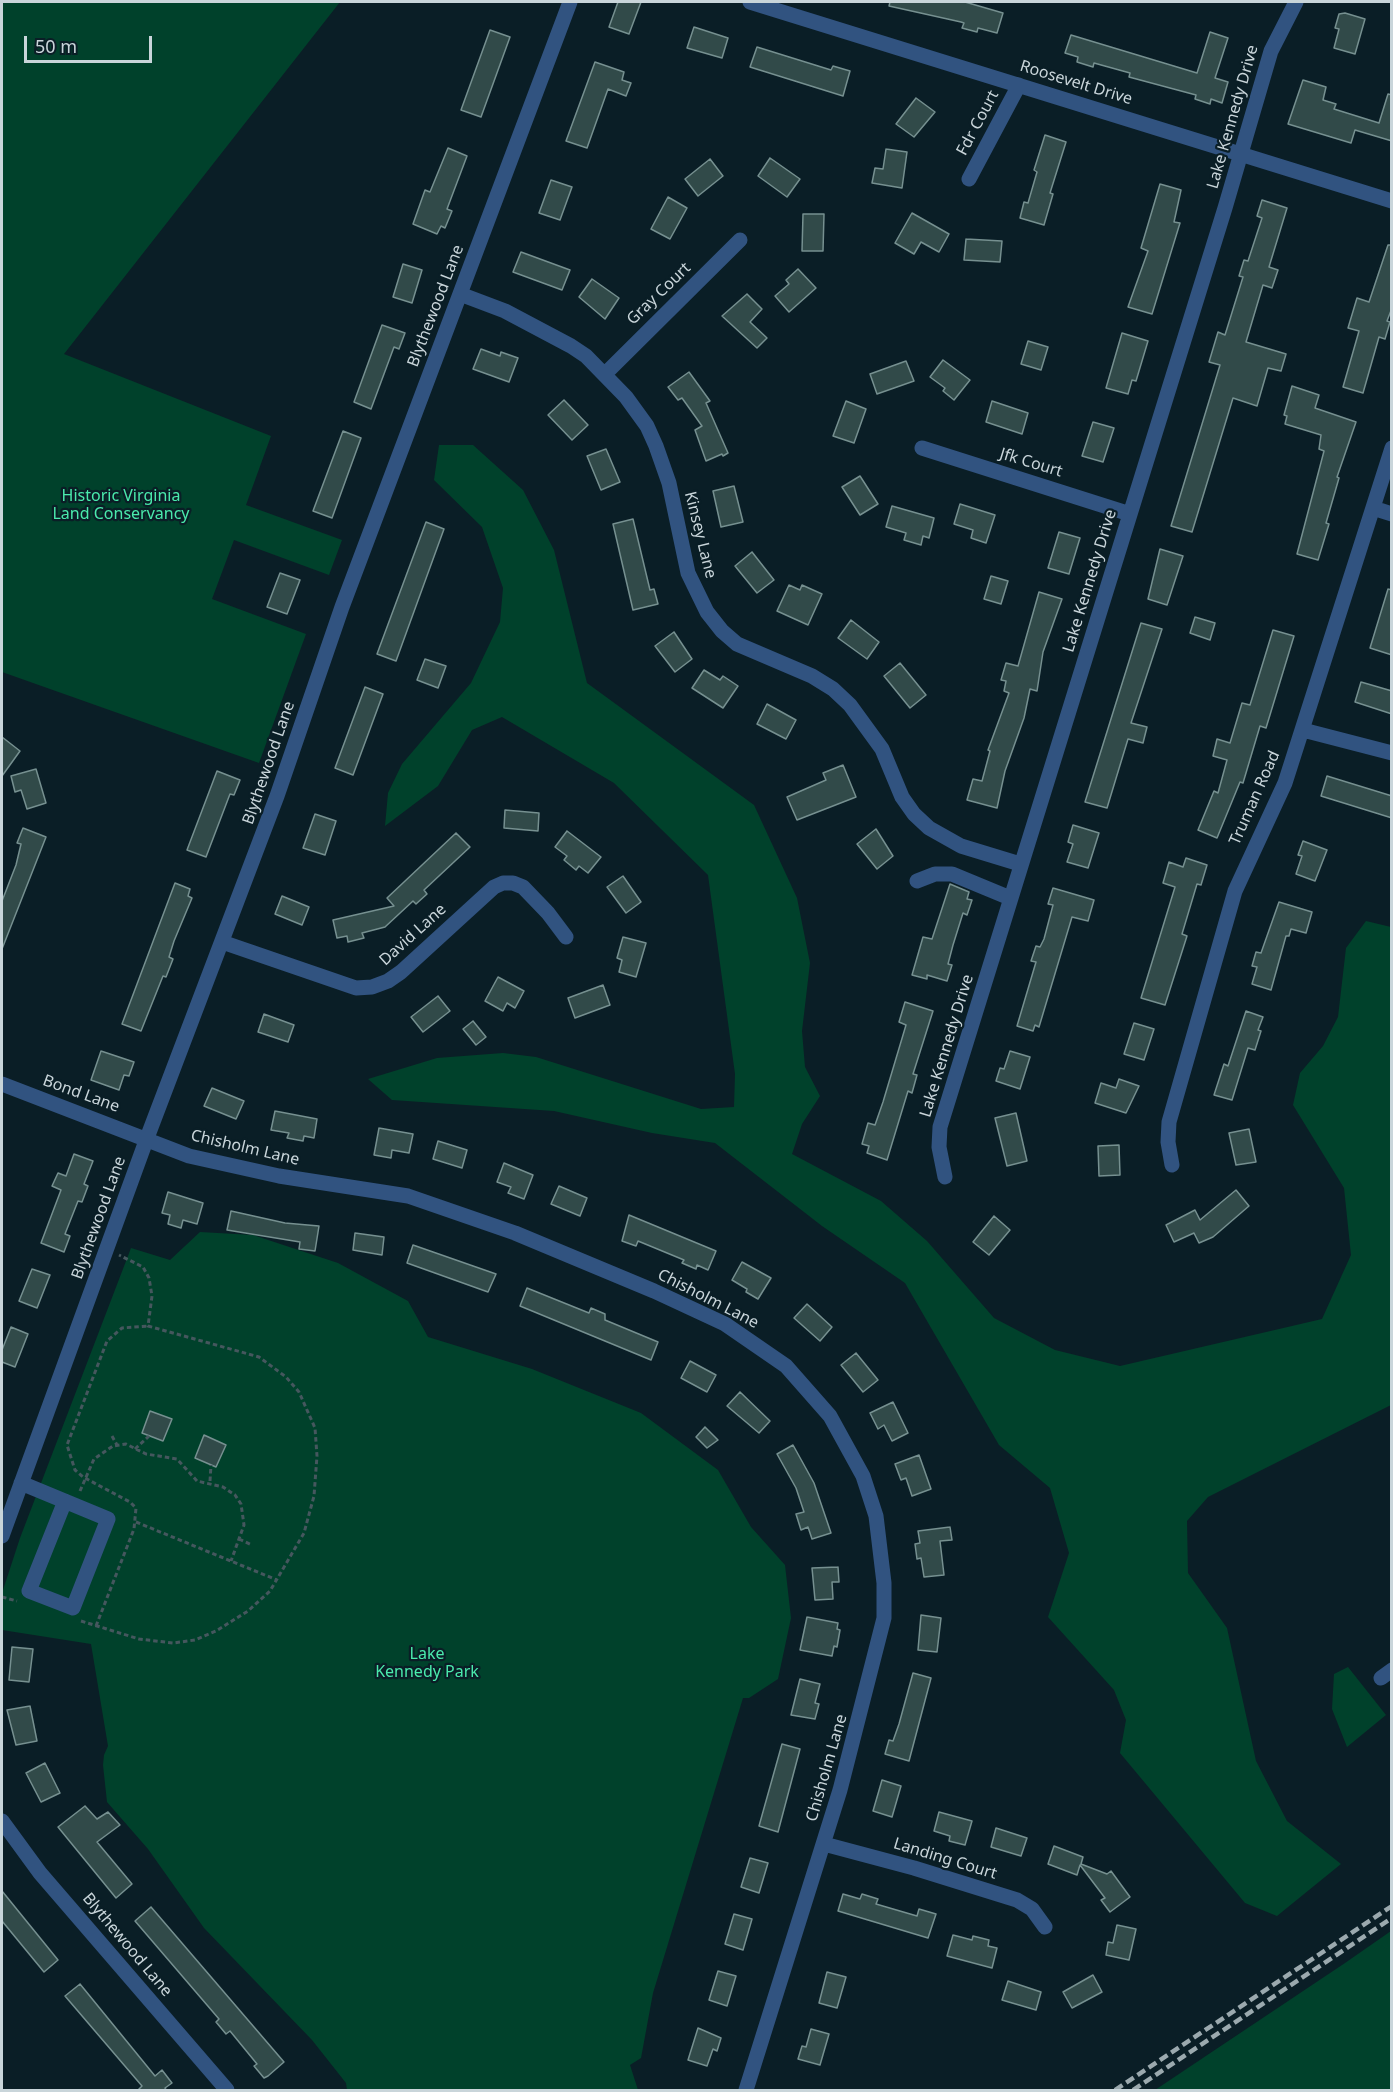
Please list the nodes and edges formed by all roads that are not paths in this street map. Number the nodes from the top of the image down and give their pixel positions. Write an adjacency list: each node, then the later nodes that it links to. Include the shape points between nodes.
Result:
1 (570, 2): 9 (street, Blythewood Lane)
2 (750, 2): 4 (street, Roosevelt Drive)
3 (1296, 2): 5 (street, Lake Kennedy Drive, via 1271,51)
4 (1018, 85): 5 (street, Roosevelt Drive); 6 (street, Fdr Court)
5 (1241, 153): 7 (street, Roosevelt Drive); 14 (street, Lake Kennedy Drive)
6 (969, 179)
7 (1392, 201)
8 (740, 240): 10 (street, Gray Court)
9 (460, 294): 10 (street, Kinsey Lane, via 538,328 586,357); 22 (street, Blythewood Lane)
10 (605, 374): 18 (street, Kinsey Lane, via 647,426 671,494 688,573 707,612 722,631 737,644 812,676 850,705 882,748 903,797 928,828 961,846)
11 (922, 448): 14 (street, Jfk Court)
12 (1392, 448): 13 (street, Truman Road)
13 (1373, 508): 15 (street); 16 (street, Truman Road)
14 (1130, 514): 18 (street, Lake Kennedy Drive)
15 (1392, 514)
16 (1303, 730): 17 (street); 25 (street, Truman Road, via 1285,783 1235,891 1169,1122)
17 (1392, 753)
18 (1020, 864): 20 (street, Lake Kennedy Drive)
19 (917, 881): 20 (street, via 935,874 952,874)
20 (1010, 898): 26 (street, Lake Kennedy Drive, via 940,1127)
21 (566, 937): 22 (street, David Lane, via 523,887 503,883 401,972 372,987 356,988)
22 (222, 942): 24 (street, Blythewood Lane)
23 (2, 1083): 24 (street, Bond Lane)
24 (147, 1138): 27 (street, Blythewood Lane); 31 (street, Chisholm Lane, via 189,1155 279,1176 408,1196 515,1233 725,1324 757,1344 805,1385 840,1430 863,1476 879,1530 884,1583 884,1618 870,1680)
25 (1172, 1165)
26 (945, 1177)
27 (21, 1483): 28 (street); 29 (street, Blythewood Lane)
28 (69, 1503): 28 (street, via 108,1519 73,1608 29,1592)
29 (2, 1536)
30 (2, 1821): 33 (street, Blythewood Lane, via 40,1873)
31 (824, 1844): 32 (street, Landing Court, via 1017,1900 1032,1909); 34 (street, Chisholm Lane)
32 (1045, 1927)
33 (227, 2091)
34 (746, 2091)

